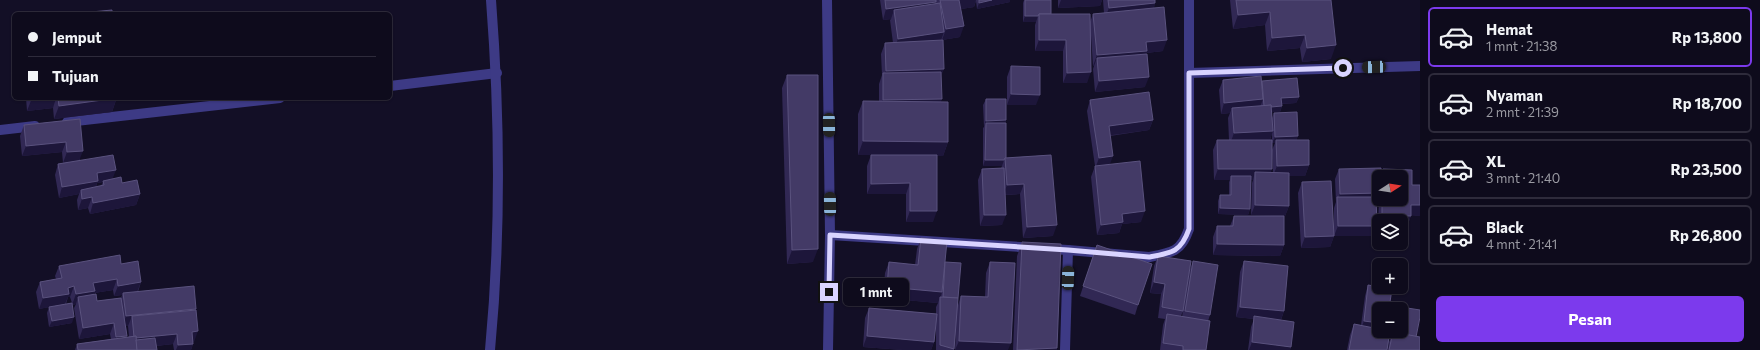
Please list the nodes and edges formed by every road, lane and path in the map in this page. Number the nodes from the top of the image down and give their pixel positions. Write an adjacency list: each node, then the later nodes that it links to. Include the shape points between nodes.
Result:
1 (491, 0): 5 (street)
2 (827, 0): 10 (street)
3 (1189, 0): 6 (street)
4 (1420, 66): 6 (street)
5 (497, 73): 7 (street); 12 (street, via 499,204)
6 (1189, 73): 11 (street, via 1189,229 1184,243 1177,250 1149,257)
7 (392, 86)
8 (262, 100): 9 (street)
9 (0, 130)
10 (830, 235): 11 (street); 13 (street)
11 (1068, 250): 14 (street)
12 (490, 350)
13 (828, 350)
14 (1066, 350)

